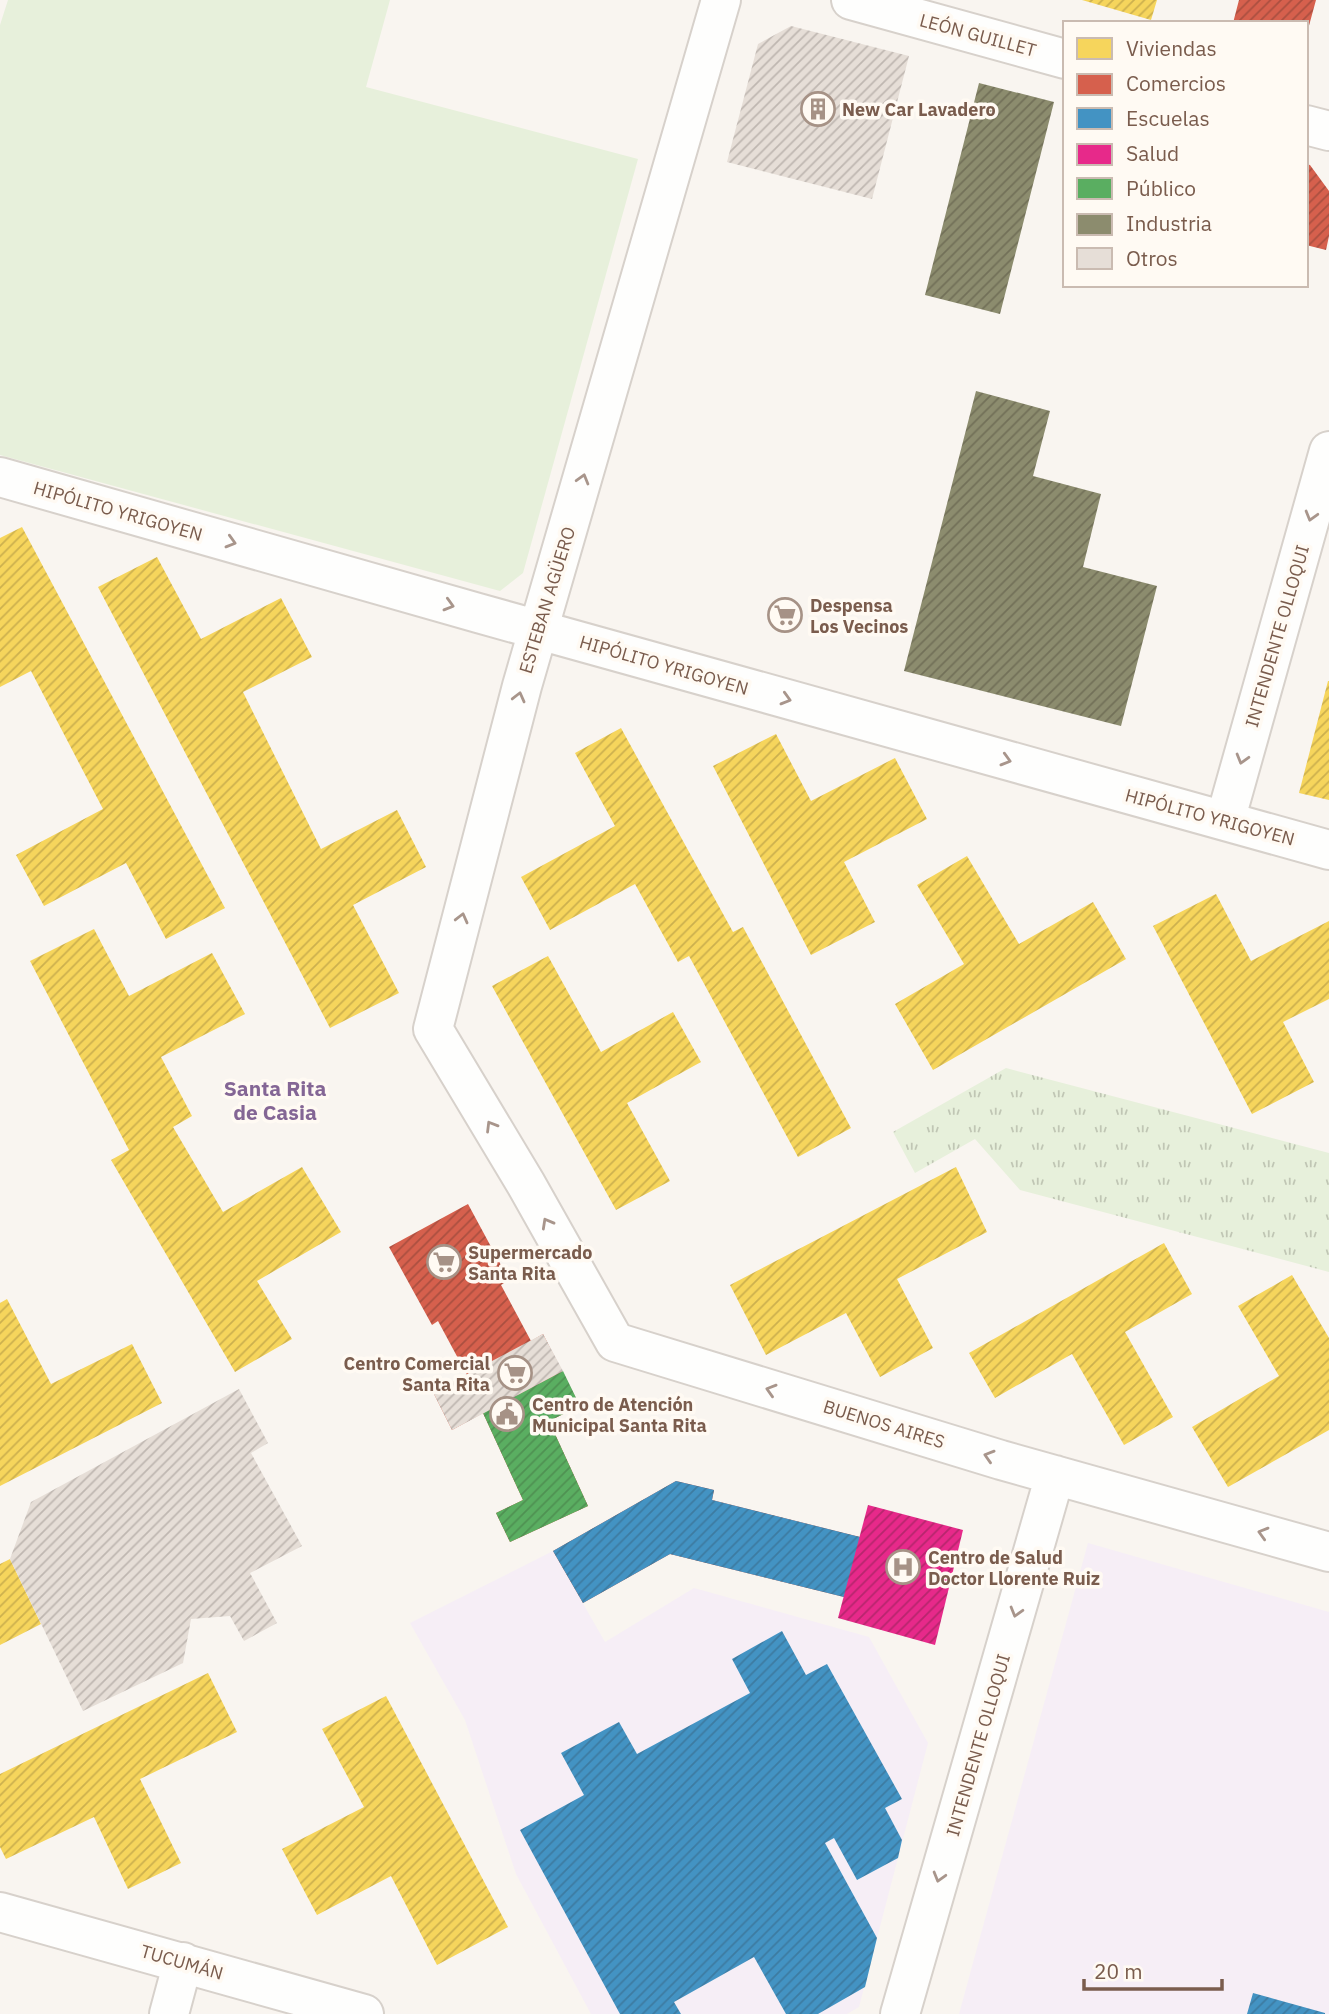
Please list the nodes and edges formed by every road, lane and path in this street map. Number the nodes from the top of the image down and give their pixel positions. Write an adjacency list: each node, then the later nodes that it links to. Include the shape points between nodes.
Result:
1 (721, 0): 8 (street, ESTEBAN AGÜERO, one-way to 1)
2 (851, 0): 3 (street, LEÓN GUILLET)
3 (1063, 58)
4 (1308, 126): 5 (street)
5 (1329, 131)
6 (1329, 450): 9 (street, INTENDENTE OLLOQUI, one-way to 9)
7 (0, 477): 8 (street, HIPÓLITO YRIGOYEN, one-way to 8)
8 (539, 630): 9 (street, HIPÓLITO YRIGOYEN, one-way to 9); 11 (street, ESTEBAN AGÜERO, one-way to 8, via 433,1029)
9 (1225, 821): 10 (street, HIPÓLITO YRIGOYEN)
10 (1329, 850)
11 (526, 1184): 12 (street, BUENOS AIRES, one-way to 11, via 615,1342)
12 (1055, 1475): 13 (street, BUENOS AIRES, one-way to 12); 18 (street, INTENDENTE OLLOQUI, one-way to 18)
13 (1329, 1552)
14 (0, 1912): 15 (street, TUCUMÁN)
15 (183, 1962): 16 (street); 17 (street, TUCUMÁN)
16 (169, 2014)
17 (364, 2014)
18 (900, 2014)

